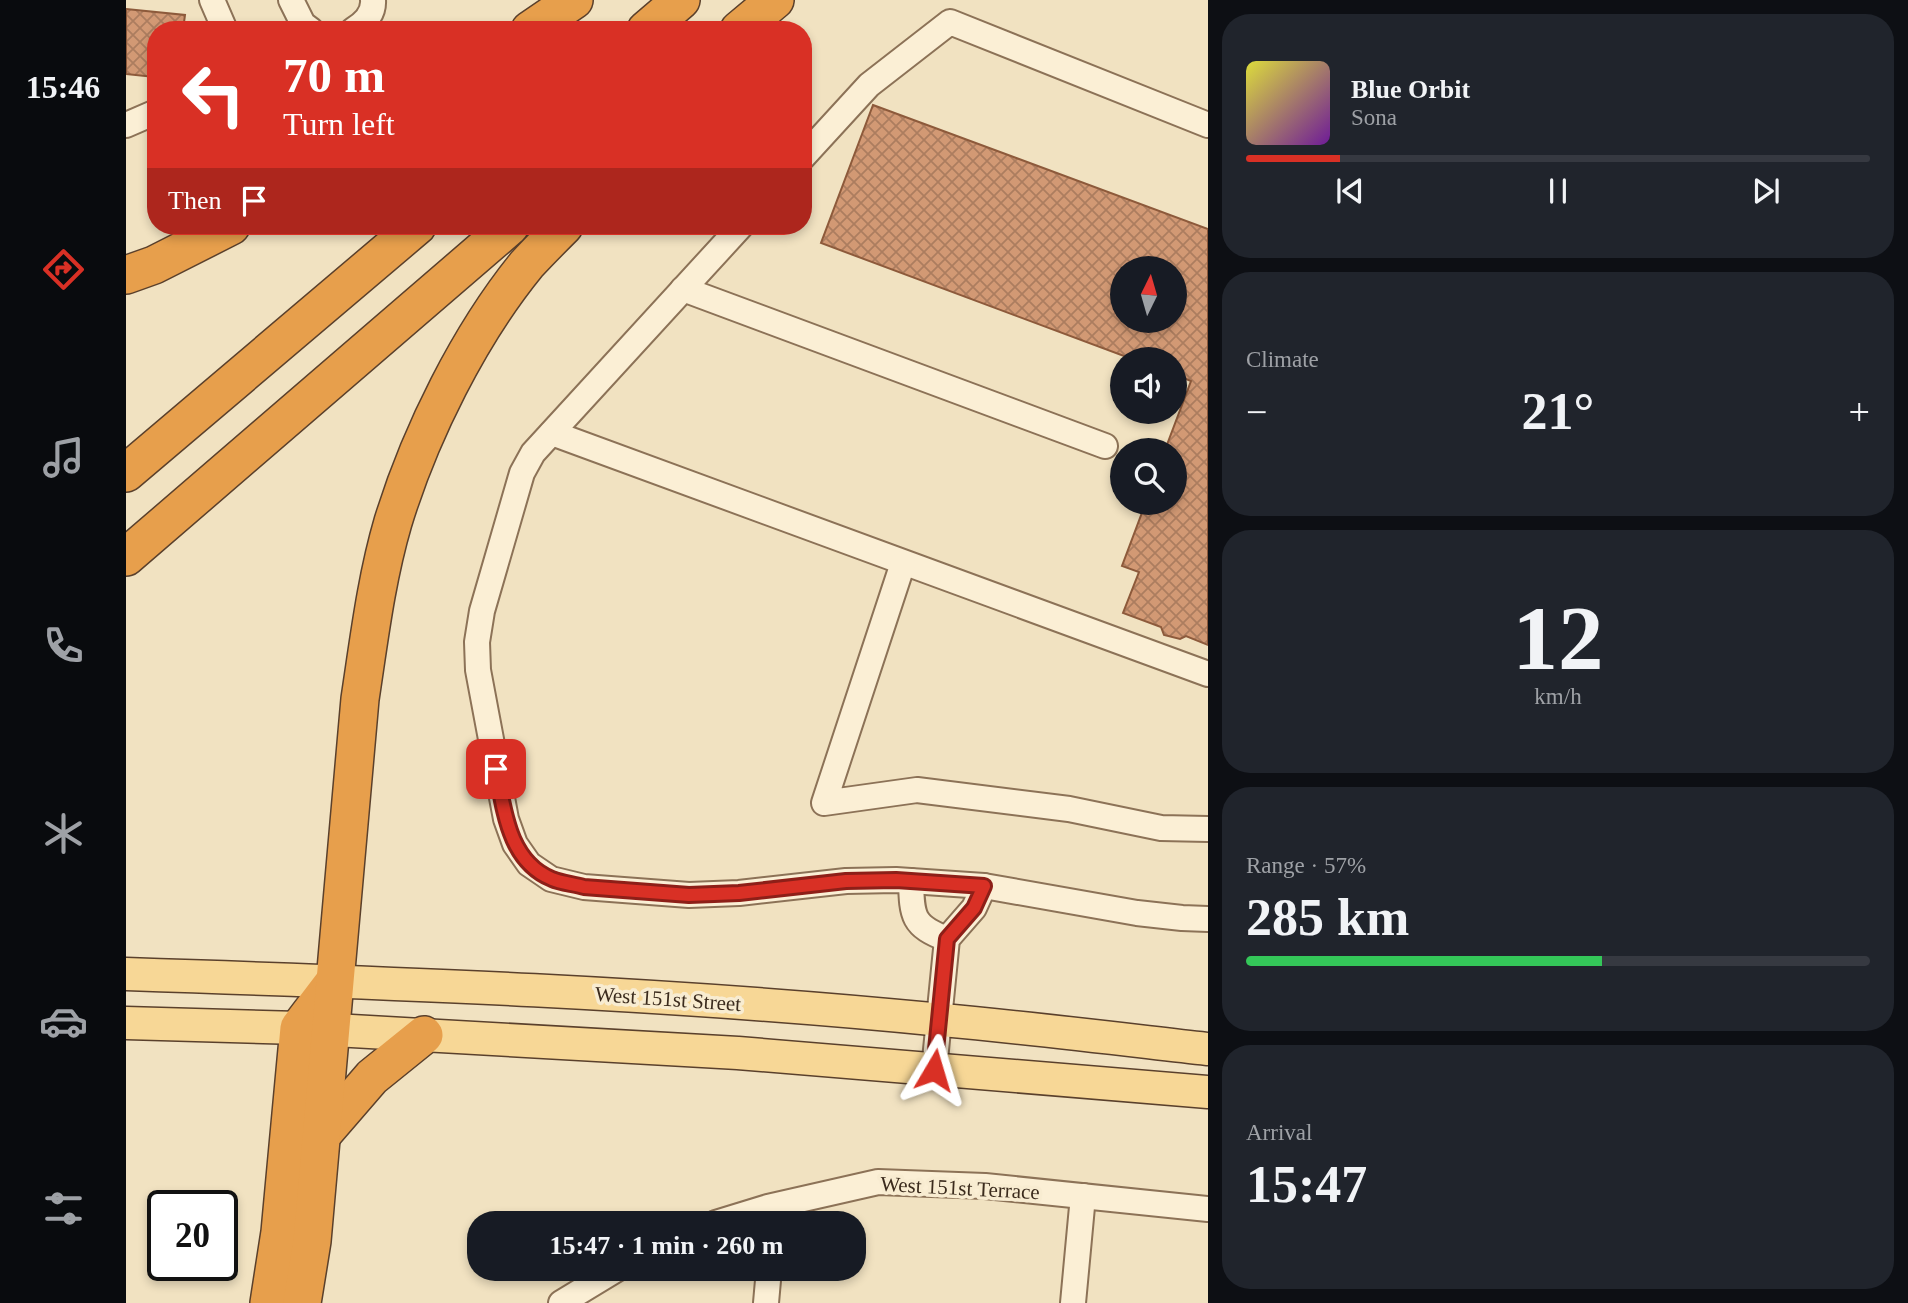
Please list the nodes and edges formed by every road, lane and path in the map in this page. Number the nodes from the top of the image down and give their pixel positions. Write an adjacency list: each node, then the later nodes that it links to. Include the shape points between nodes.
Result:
1 (212, 0): 7 (street)
2 (291, 0): 8 (street)
3 (574, 0): 10 (highway)
4 (681, 0): 11 (highway)
5 (775, 0): 12 (highway)
6 (377, 3): 9 (street)
7 (221, 21)
8 (302, 21)
9 (365, 21)
10 (543, 21)
11 (656, 21)
12 (750, 21)
13 (147, 116): 14 (street)
14 (126, 125)
15 (1208, 125): 16 (street, via 950,22 869,85)
16 (812, 147)
17 (217, 235): 22 (highway)
18 (405, 235): 26 (highway)
19 (500, 235): 27 (highway)
20 (555, 235): 36 (highway, via 503,296 456,375 428,429 393,521 372,614 360,699)
21 (733, 235): 23 (street)
22 (126, 275)
23 (683, 289): 24 (street); 25 (street)
24 (552, 433): 28 (street); 31 (street, via 522,473 477,642 478,670 506,819 529,864 551,879 584,887 689,895 846,881)
25 (1105, 446)
26 (126, 473)
27 (126, 557)
28 (903, 563): 29 (street); 30 (street, via 824,803 917,790 1069,809 1161,828)
29 (1208, 674)
30 (1208, 829)
31 (911, 881): 32 (street); 34 (street, via 912,913 928,932)
32 (984, 886): 33 (street, via 1137,913); 34 (street, via 974,908)
33 (1208, 919)
34 (947, 939): 37 (street)
35 (126, 974): 36 (main road, West 151st Street)
36 (334, 981): 37 (main road, West 151st Street, via 624,996); 39 (highway)
37 (941, 1020): 41 (main road, West 151st Street); 42 (street)
38 (126, 1023): 39 (main road)
39 (314, 1029): 40 (main road); 44 (highway); 50 (highway)
40 (424, 1035): 42 (main road, via 738,1053); 44 (highway, via 372,1077)
41 (1208, 1049)
42 (934, 1070): 43 (main road)
43 (1208, 1092)
44 (321, 1136): 51 (highway, via 313,1241)
45 (1083, 1196): 46 (street, West 151st Terrace); 47 (street, West 151st Terrace, via 878,1182); 54 (street)
46 (1208, 1209)
47 (782, 1211)
48 (596, 1281): 52 (street)
49 (768, 1281): 53 (street)
50 (269, 1303)
51 (302, 1303)
52 (561, 1303)
53 (766, 1303)
54 (1073, 1303)

